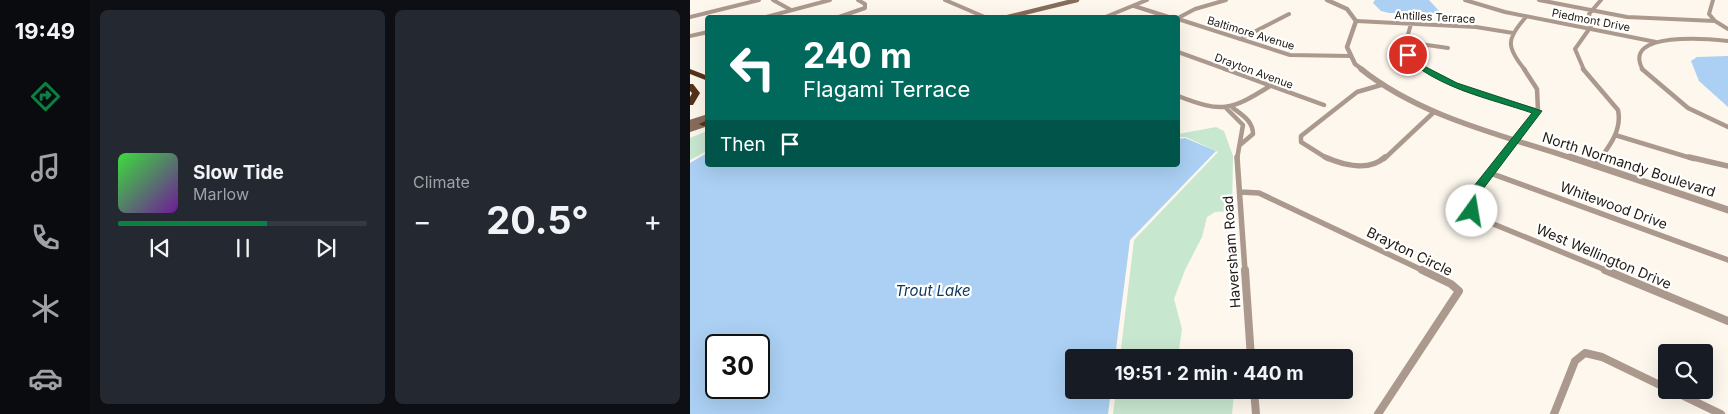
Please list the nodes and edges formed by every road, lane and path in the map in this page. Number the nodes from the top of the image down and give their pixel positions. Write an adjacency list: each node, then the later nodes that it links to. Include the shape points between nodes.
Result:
1 (759, 0): 24 (street)
2 (772, 0): 15 (street)
3 (830, 0): 15 (street)
4 (858, 0): 19 (street, via 865,4 865,8)
5 (945, 0): 20 (street)
6 (1077, 0): 21 (main road)
7 (1147, 0): 14 (street)
8 (1226, 0): 26 (street)
9 (1327, 0): 29 (street, via 1347,9)
10 (1465, 0): 25 (street, Piedmont Drive)
11 (1539, 0): 16 (street)
12 (1601, 0): 16 (street)
13 (1712, 0): 28 (street, via 1708,10)
14 (1134, 6): 22 (street); 23 (street)
15 (791, 10): 18 (street)
16 (1592, 10): 28 (street, via 1640,18); 31 (street, via 1589,14)
17 (1289, 14): 36 (street)
18 (773, 15)
19 (845, 15)
20 (979, 15)
21 (1016, 15)
22 (1111, 15)
23 (1162, 15)
24 (690, 17)
25 (1526, 17): 31 (street, Piedmont Drive); 34 (street)
26 (1180, 18)
27 (1180, 20): 36 (street, Baltimore Avenue)
28 (1715, 21): 32 (street)
29 (1356, 22): 30 (street, Antilles Terrace); 42 (street, via 1347,47)
30 (1411, 24): 34 (street, Antilles Terrace, via 1476,27); 38 (street)
31 (1590, 29): 39 (street, Piedmont Drive); 60 (street, via 1578,42 1576,58 1618,110 1620,123)
32 (1728, 29)
33 (705, 33): 35 (street)
34 (1513, 33): 53 (street, via 1510,42 1514,52 1539,94)
35 (690, 36)
36 (1240, 39): 42 (street, Baltimore Avenue, via 1300,57)
37 (1728, 41): 39 (street, via 1695,37)
38 (1406, 42): 40 (street); 53 (street, via 1404,48 1414,62 1441,78 1480,94)
39 (1656, 42): 58 (street, via 1641,54 1642,69 1676,102)
40 (1448, 48)
41 (1180, 53): 47 (street, Drayton Avenue)
42 (1350, 56): 45 (street, North Normandy Boulevard)
43 (690, 71): 44 (highway)
44 (705, 78)
45 (1381, 85): 54 (street, North Normandy Boulevard); 54 (street, via 1357,92 1304,132 1301,140 1309,149 1345,164 1366,166 1379,163)
46 (690, 86): 49 (highway, via 696,93)
47 (1270, 86): 50 (street, Drayton Avenue); 51 (street)
48 (1180, 97): 52 (street, via 1203,106)
49 (690, 103)
50 (1324, 105)
51 (1233, 108): 52 (street); 62 (street, via 1254,129 1254,134)
52 (1227, 109): 62 (street, Haversham Road, via 1243,125)
53 (1538, 111): 61 (street)
54 (1434, 112): 61 (street, North Normandy Boulevard)
55 (705, 122): 57 (main road)
56 (705, 122): 59 (main road)
57 (690, 123)
58 (1728, 127)
59 (690, 129)
60 (1615, 135): 63 (street); 64 (street, via 1682,156)
61 (1516, 140): 63 (street, North Normandy Boulevard); 65 (street)
62 (1240, 145): 66 (street, Haversham Road, via 1237,154)
63 (1596, 166): 67 (street, North Normandy Boulevard)
64 (1728, 166)
65 (1490, 173): 68 (street, Whitewood Drive); 69 (street, West Wellington Drive, via 1472,196 1470,204 1472,211 1486,221)
66 (1240, 192): 70 (street, Haversham Road); 75 (street, Brayton Circle, via 1259,193 1459,291)
67 (1728, 210)
68 (1728, 260)
69 (1728, 321)
70 (1250, 349)
71 (1658, 384): 76 (street, via 1602,357 1585,353 1575,361)
72 (1255, 399): 74 (street)
73 (1690, 399): 77 (street)
74 (1256, 414)
75 (1378, 414)
76 (1554, 414)
77 (1721, 414)

